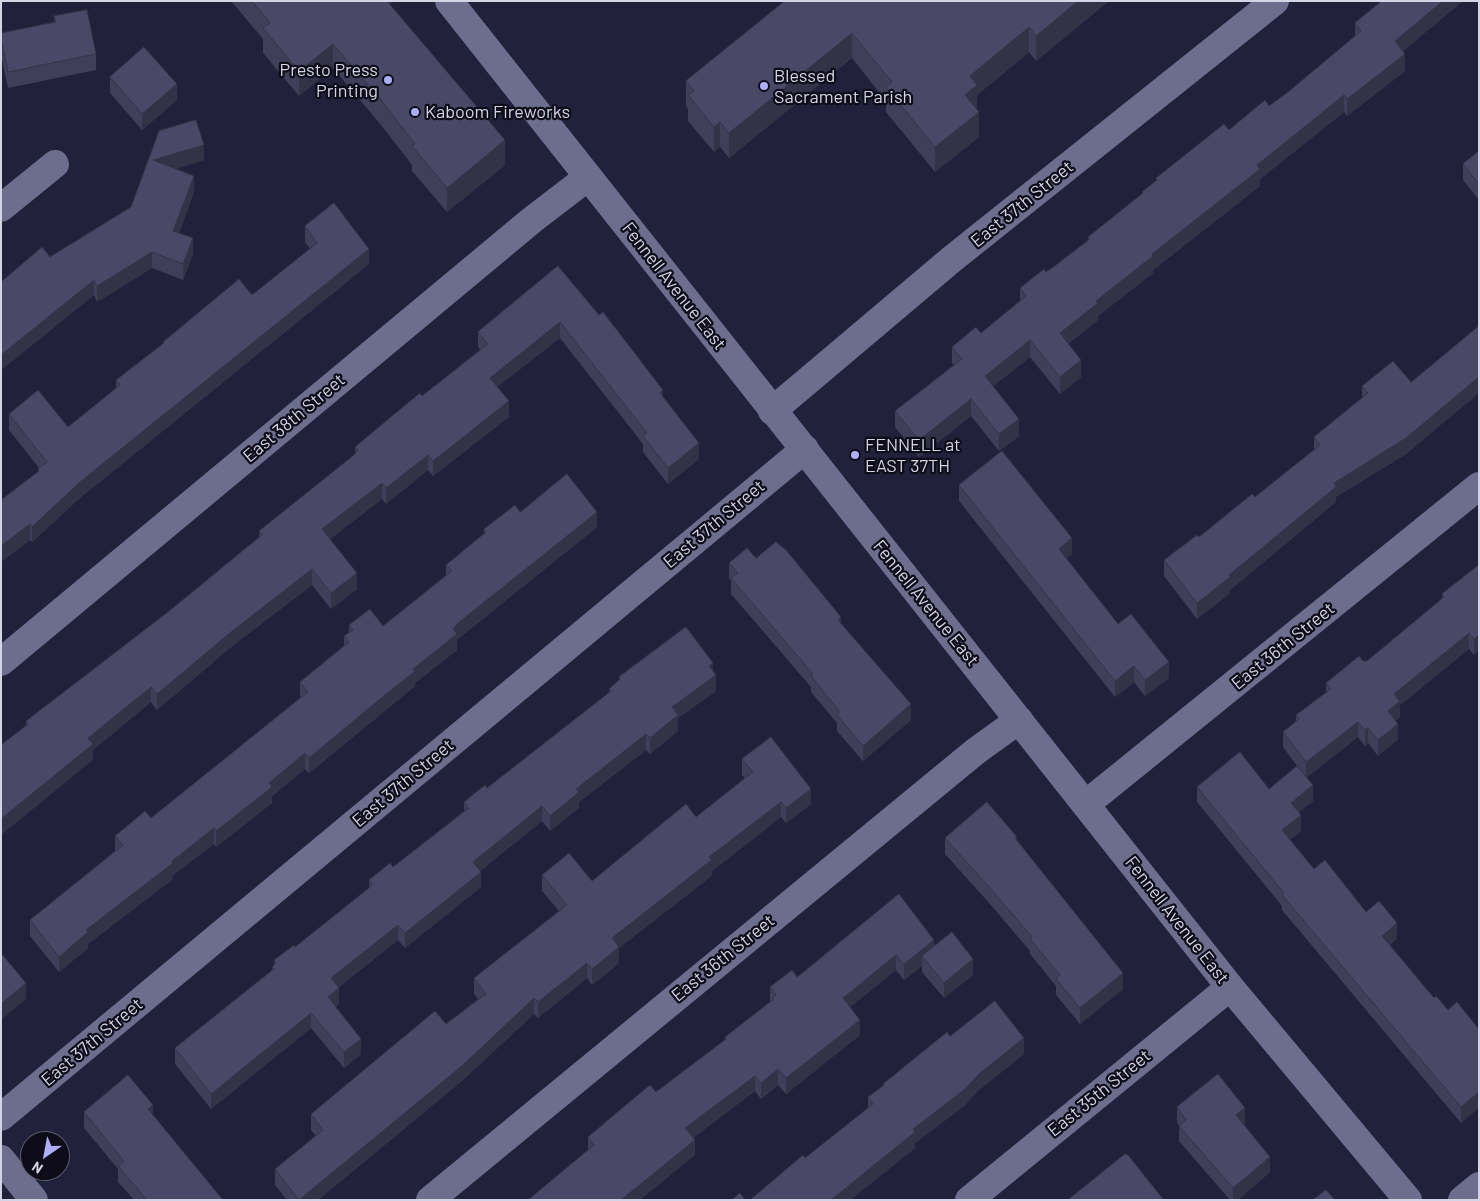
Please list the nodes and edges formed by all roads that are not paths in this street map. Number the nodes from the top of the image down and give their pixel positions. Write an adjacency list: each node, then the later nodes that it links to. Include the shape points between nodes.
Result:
1 (1275, 1): 6 (street, East 37th Street, via 952,259)
2 (460, 5): 4 (street, Fennell Avenue East)
3 (55, 164): 5 (street)
4 (588, 176): 6 (street, Fennell Avenue East); 9 (street, East 38th Street)
5 (1, 208)
6 (772, 411): 7 (street, Fennell Avenue East)
7 (805, 449): 10 (street, Fennell Avenue East); 13 (street, East 37th Street)
8 (1479, 486): 11 (street, East 36th Street)
9 (1, 662)
10 (1019, 720): 11 (street, Fennell Avenue East); 17 (street, East 36th Street, via 976,751)
11 (1086, 804): 12 (street, Fennell Avenue East)
12 (1230, 988): 18 (street, East 35th Street); 19 (street, Fennell Avenue East)
13 (1, 1117)
14 (1, 1159): 16 (street)
15 (1479, 1186): 20 (street)
16 (34, 1200)
17 (430, 1200)
18 (969, 1200)
19 (1408, 1200)
20 (1462, 1200)

